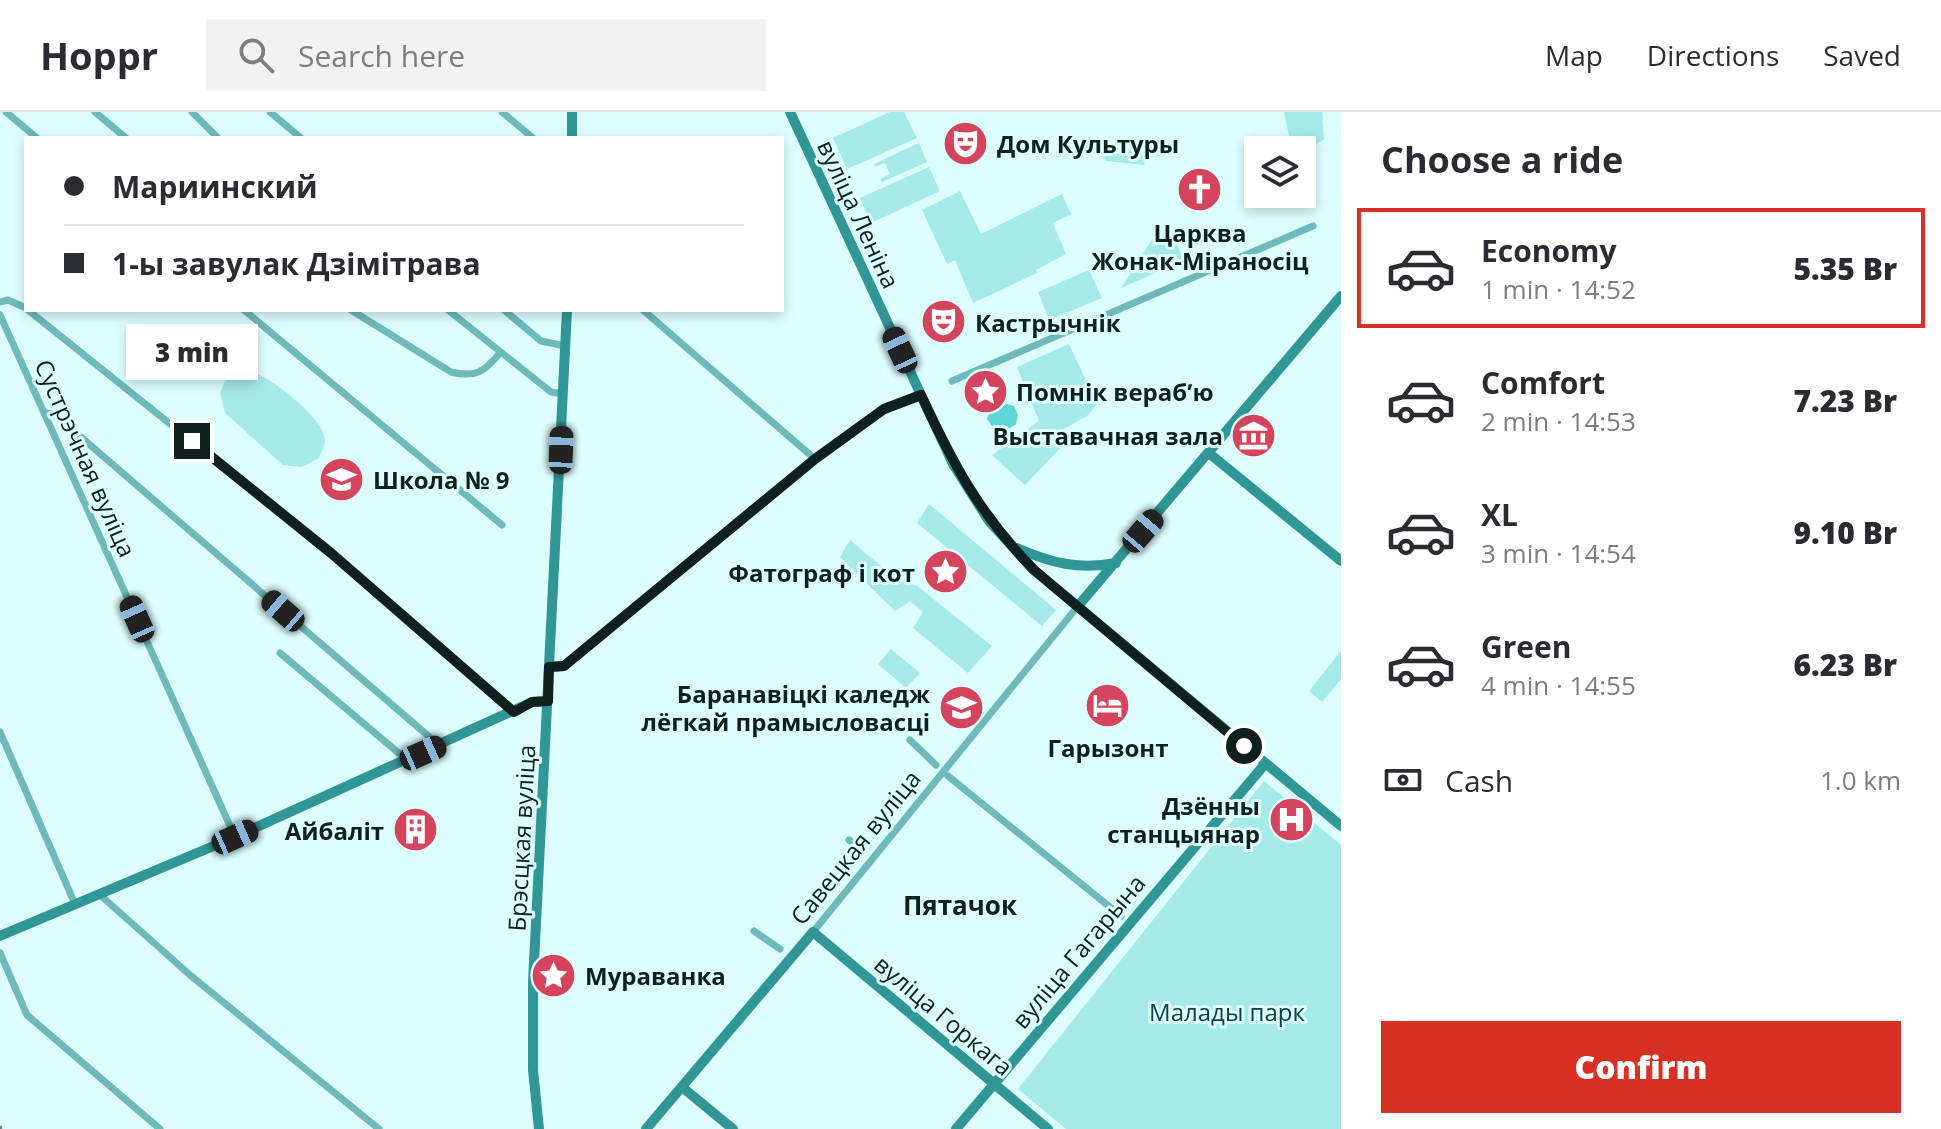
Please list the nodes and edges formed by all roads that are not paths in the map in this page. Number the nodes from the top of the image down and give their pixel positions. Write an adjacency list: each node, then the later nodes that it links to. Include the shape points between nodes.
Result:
1 (6, 112): 8 (street)
2 (95, 112): 9 (street)
3 (192, 112): 10 (street)
4 (502, 112): 12 (street)
5 (572, 112): 13 (main road)
6 (790, 112): 30 (main road, вуліца Леніна)
7 (274, 113): 11 (street)
8 (35, 136)
9 (124, 136)
10 (216, 136)
11 (299, 136)
12 (531, 136)
13 (572, 136)
14 (1313, 226): 28 (street)
15 (1341, 296): 32 (main road, Савецкая вуліца)
16 (0, 302): 17 (street)
17 (24, 308)
18 (31, 312): 42 (street, via 331,553)
19 (246, 312): 34 (street)
20 (354, 312): 27 (street, via 451,372 469,377 484,372)
21 (450, 312): 27 (street)
22 (506, 312): 26 (street, via 541,341)
23 (567, 312): 26 (main road, Брэсцкая вуліца)
24 (645, 312): 33 (street)
25 (0, 315): 31 (street, Сустрэчная вуліца)
26 (565, 346): 29 (main road, Брэсцкая вуліца)
27 (500, 353): 29 (street, via 551,392)
28 (952, 381)
29 (563, 394): 40 (main road, Брэсцкая вуліца)
30 (921, 395): 33 (main road, via 884,409); 35 (main road, вуліца Леніна, via 960,475)
31 (44, 413): 45 (street, via 54,414); 51 (street, Сустрэчная вуліца)
32 (1210, 454): 36 (main road); 37 (main road, Савецкая вуліца)
33 (815, 459): 40 (main road, via 564,666)
34 (502, 525)
35 (1009, 544): 37 (main road, via 1067,566); 38 (main road, вуліца Леніна)
36 (1341, 561)
37 (1116, 563): 38 (main road, Савецкая вуліца)
38 (1078, 606): 47 (main road, вуліца Леніна); 58 (street, Савецкая вуліца)
39 (280, 653): 46 (street)
40 (549, 667): 41 (main road, Брэсцкая вуліца)
41 (548, 701): 42 (main road); 66 (main road, Брэсцкая вуліца, via 533,982)
42 (514, 712): 45 (main road)
43 (0, 732): 55 (street)
44 (910, 740): 48 (street)
45 (440, 746): 46 (main road)
46 (407, 760): 51 (main road)
47 (1265, 764): 50 (main road, вуліца Леніна); 62 (main road, вуліца Гагарына)
48 (936, 765)
49 (948, 776): 56 (street)
50 (1341, 826)
51 (235, 837): 54 (main road)
52 (849, 840): 53 (street)
53 (862, 851)
54 (99, 894): 55 (main road); 65 (street)
55 (75, 904): 59 (main road)
56 (1121, 916)
57 (754, 931): 60 (street)
58 (813, 932): 62 (main road, вуліца Горкага); 63 (main road, Савецкая вуліца)
59 (0, 936)
60 (780, 949)
61 (0, 953): 64 (street, via 27,1015)
62 (995, 1082): 69 (main road, вуліца Гагарына); 70 (main road, вуліца Горкага)
63 (682, 1087): 67 (main road, Савецкая вуліца); 68 (main road)
64 (160, 1129)
65 (379, 1129)
66 (539, 1129)
67 (646, 1129)
68 (733, 1129)
69 (956, 1129)
70 (1048, 1129)

